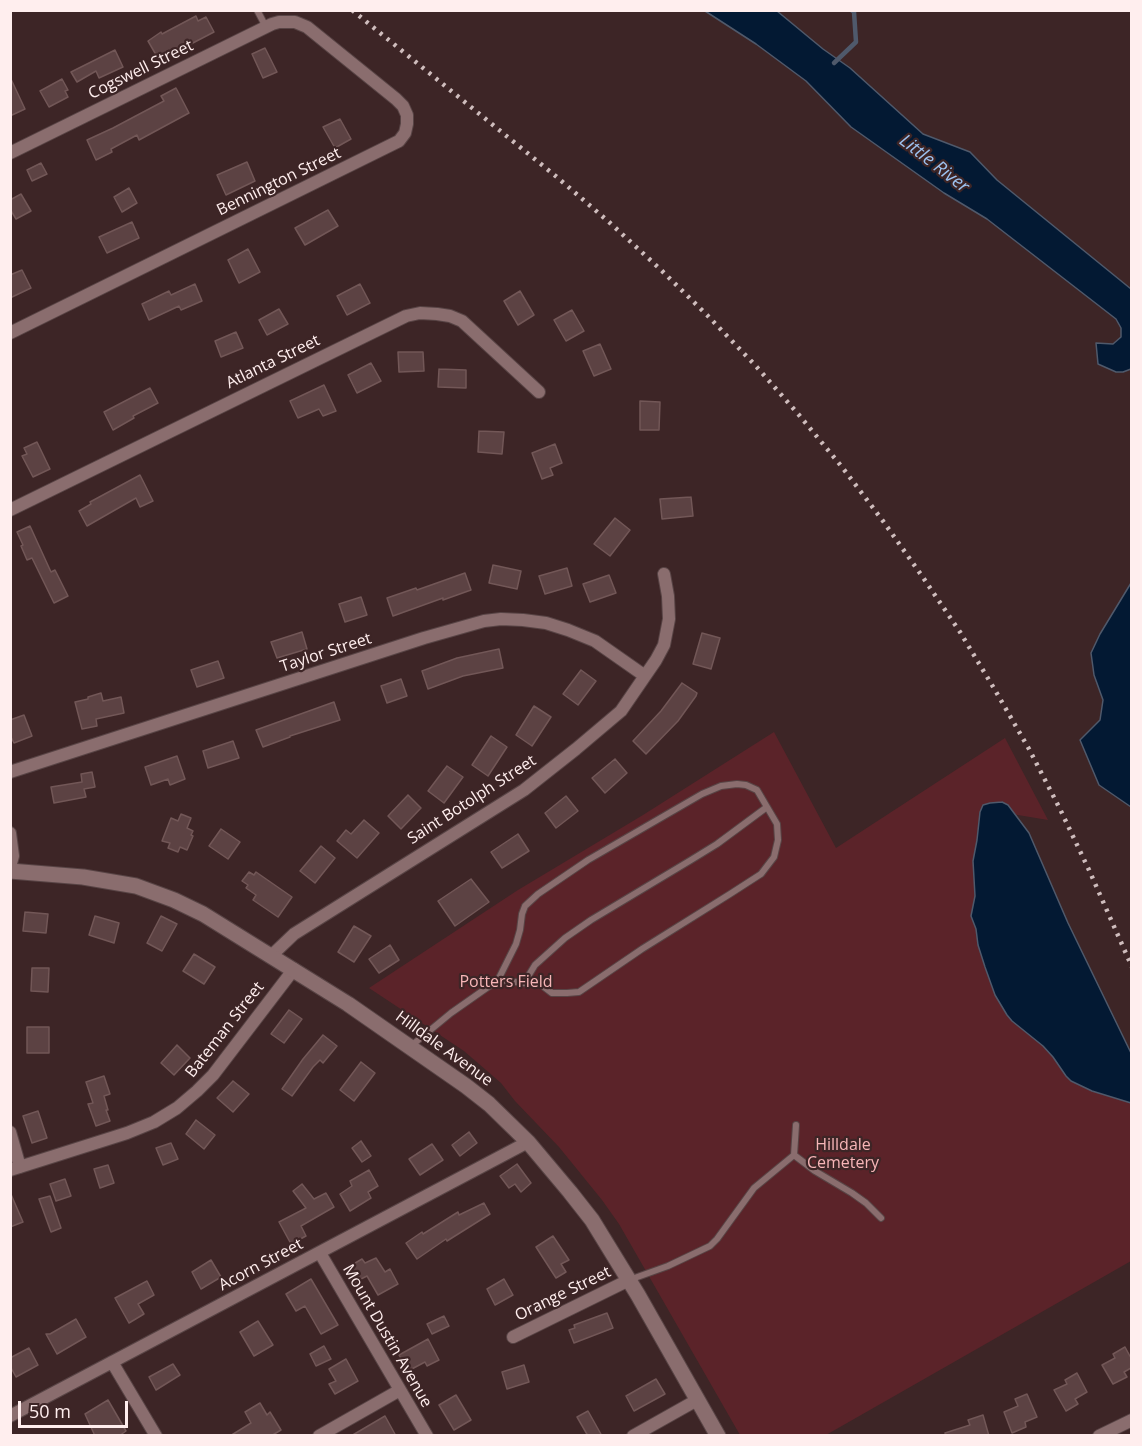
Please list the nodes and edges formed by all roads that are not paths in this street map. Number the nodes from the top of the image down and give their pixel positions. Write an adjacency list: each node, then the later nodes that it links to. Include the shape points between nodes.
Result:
1 (257, 10): 3 (lane)
2 (288, 21): 3 (street, Cogswell Street); 5 (street, Bennington Street, via 307,27 403,106 408,123 399,141)
3 (266, 27): 4 (street, Cogswell Street)
4 (10, 153)
5 (10, 333)
6 (539, 392): 7 (street, Atlanta Street, via 462,321 437,314 406,316)
7 (10, 510)
8 (664, 574): 9 (street, Saint Botolph Street, via 668,626 664,645)
9 (645, 676): 10 (street, Taylor Street, via 595,641 568,630 523,620 484,621); 14 (street, Saint Botolph Street, via 621,711 524,790 294,934)
10 (10, 772)
11 (767, 807): 16 (lane, via 757,790 737,784 721,786 588,860 525,906 516,944); 17 (lane, via 717,844 565,938 535,965); 17 (lane, via 777,824 778,840 774,857 761,874 579,992 552,993 539,983)
12 (10, 833): 13 (street)
13 (10, 869): 14 (main road, Hilldale Avenue, via 136,886 203,914)
14 (272, 955): 15 (main road, Hilldale Avenue)
15 (294, 969): 18 (main road, Hilldale Avenue); 23 (street, Bateman Street, via 213,1075 177,1108 127,1133)
16 (498, 980): 17 (lane); 18 (lane)
17 (524, 983)
18 (411, 1046): 21 (main road, Hilldale Avenue, via 489,1104)
19 (796, 1125): 22 (lane)
20 (10, 1132): 23 (street)
21 (528, 1142): 25 (street, Acorn Street); 26 (main road, Hilldale Avenue, via 592,1220)
22 (794, 1155): 24 (lane, via 866,1203); 26 (lane, via 754,1188 710,1246)
23 (15, 1169)
24 (881, 1218)
25 (320, 1252): 28 (street, Acorn Street); 29 (street, Mount Dustin Avenue)
26 (629, 1280): 27 (street, Orange Street); 30 (main road, Hilldale Avenue)
27 (513, 1338)
28 (112, 1362): 31 (street, Acorn Street); 33 (street)
29 (400, 1390): 34 (street); 35 (street, Mount Dustin Avenue)
30 (697, 1400): 36 (street); 37 (main road, Hilldale Avenue)
31 (10, 1416)
32 (1131, 1420): 38 (street)
33 (156, 1436)
34 (319, 1436)
35 (426, 1436)
36 (633, 1436)
37 (718, 1436)
38 (1099, 1436)

